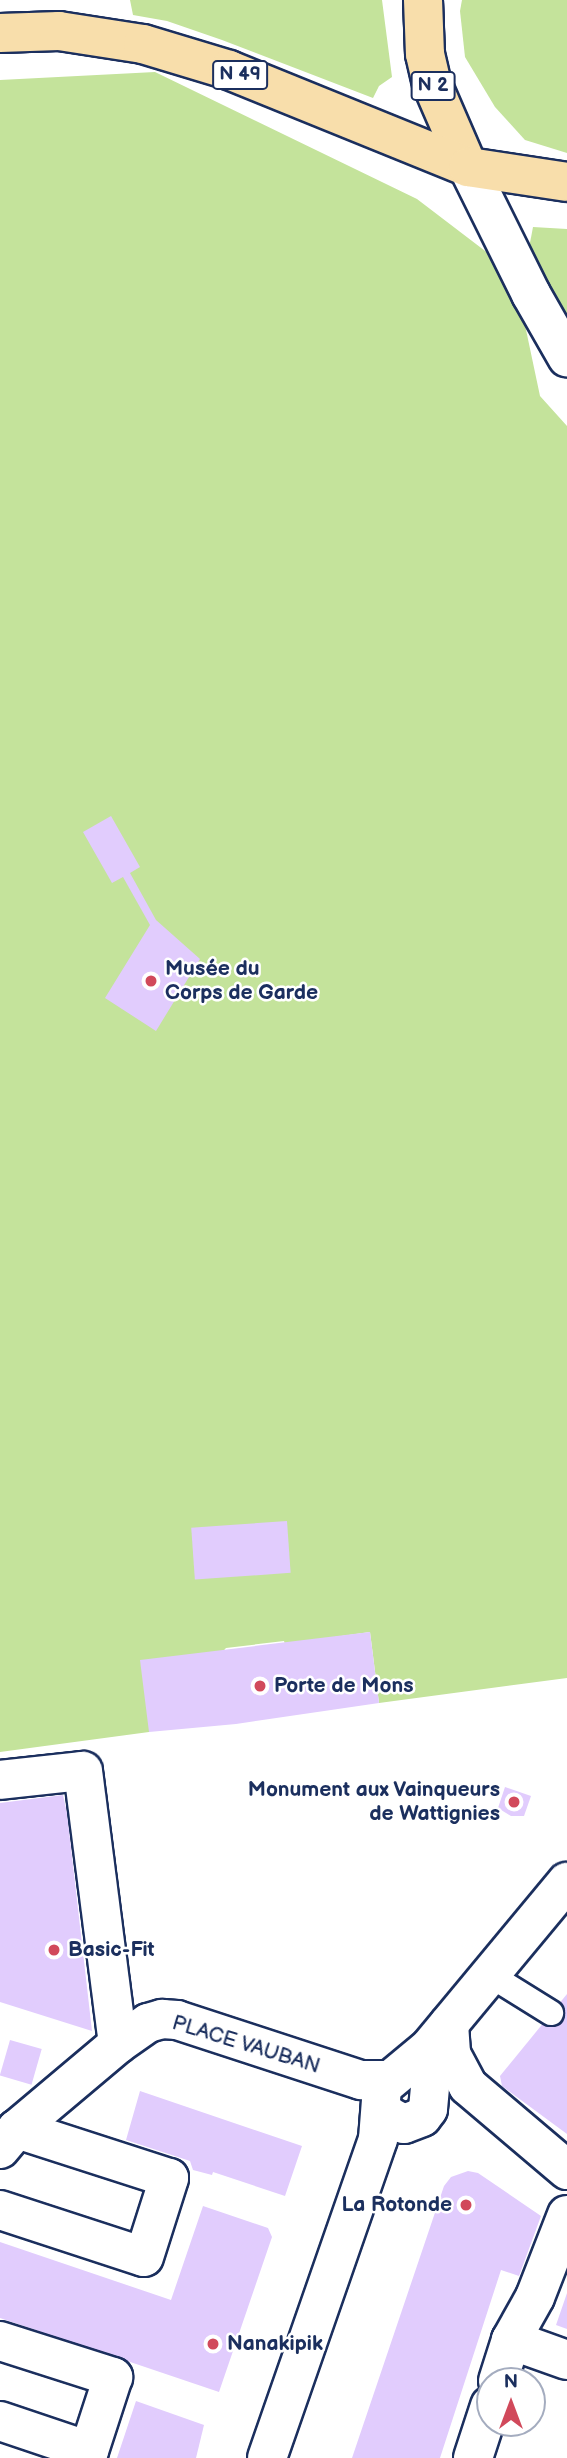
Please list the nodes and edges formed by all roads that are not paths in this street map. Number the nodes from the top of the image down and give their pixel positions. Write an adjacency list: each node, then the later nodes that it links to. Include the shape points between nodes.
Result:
1 (423, 0): 3 (main road, N 2, via 425,54 432,83)
2 (0, 33): 3 (main road, N 49, via 59,31 143,44 229,70)
3 (468, 167): 4 (main road); 5 (street)
4 (567, 182)
5 (567, 357)
6 (0, 1780): 11 (street, via 83,1771)
7 (567, 1882): 8 (street)
8 (489, 1975): 9 (lane); 10 (street)
9 (551, 2013)
10 (449, 2024): 12 (street, via 436,2052); 13 (street, via 459,2071 468,2086)
11 (117, 2044): 12 (street, PLACE VAUBAN, via 148,2023 177,2020); 14 (street, PLACE VAUBAN)
12 (393, 2101): 13 (street); 24 (street)
13 (493, 2106): 15 (street)
14 (9, 2139): 16 (street, via 169,2178 144,2257)
15 (567, 2170)
16 (0, 2210)
17 (567, 2215): 19 (street, via 535,2297)
18 (0, 2340): 22 (street, via 113,2377 89,2451)
19 (511, 2340): 20 (street); 21 (street)
20 (567, 2360)
21 (502, 2367)
22 (0, 2421)
23 (480, 2437): 25 (street)
24 (267, 2458)
25 (473, 2458)

